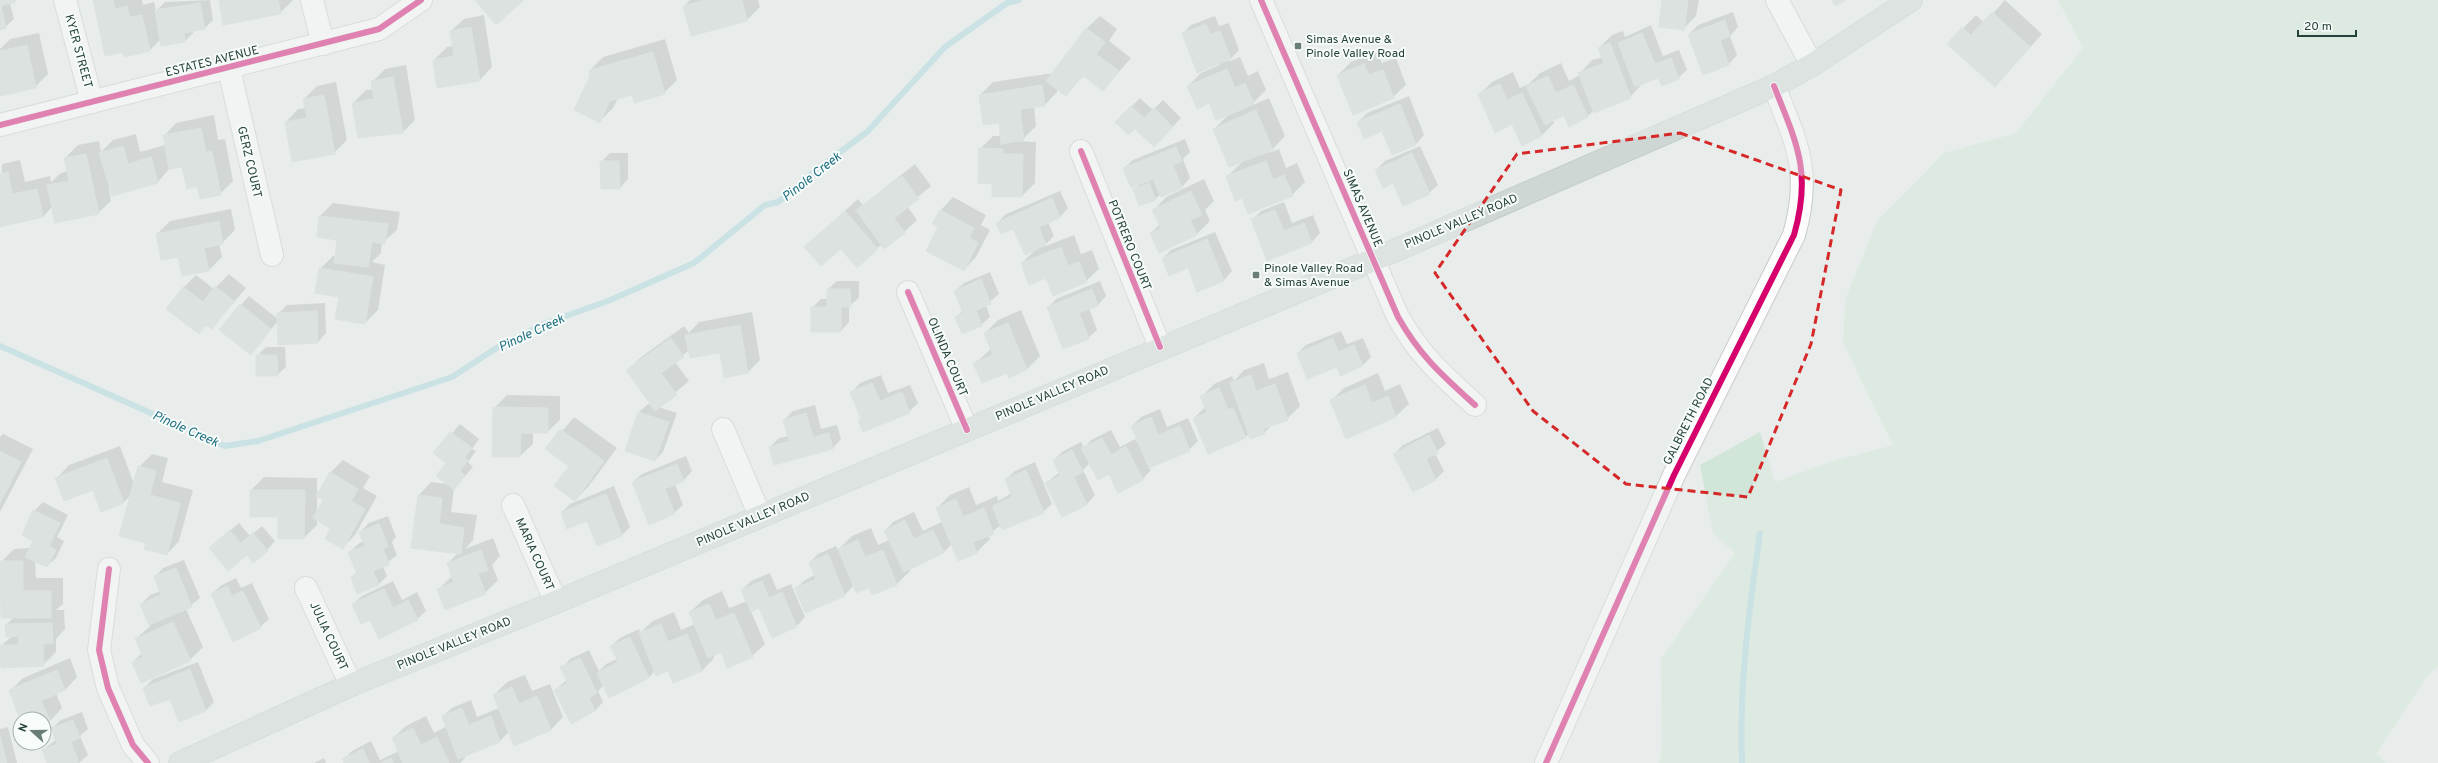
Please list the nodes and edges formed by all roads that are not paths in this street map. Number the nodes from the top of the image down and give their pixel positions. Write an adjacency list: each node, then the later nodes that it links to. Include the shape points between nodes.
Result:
1 (65, 0): 11 (street, KYER STREET)
2 (312, 0): 7 (street)
3 (421, 0): 7 (street, ESTATES AVENUE, via 378,29)
4 (1261, 0): 15 (street, SIMAS AVENUE)
5 (1777, 0): 8 (street)
6 (1911, 0): 8 (main road, PINOLE VALLEY ROAD)
7 (323, 44): 9 (street, ESTATES AVENUE)
8 (1812, 65): 10 (main road, PINOLE VALLEY ROAD)
9 (229, 69): 11 (street, ESTATES AVENUE); 14 (street, GERZ COURT)
10 (1774, 86): 15 (main road, PINOLE VALLEY ROAD); 29 (street, GALBRETH ROAD, via 1794,136 1802,165 1800,212 1794,235 1674,475)
11 (92, 102): 12 (street, ESTATES AVENUE)
12 (0, 125)
13 (1081, 151): 17 (street, POTRERO COURT)
14 (272, 255)
15 (1373, 260): 17 (main road, PINOLE VALLEY ROAD); 18 (street, SIMAS AVENUE, via 1398,317 1414,344 1431,365)
16 (908, 292): 20 (street, OLINDA COURT)
17 (1160, 347): 20 (main road, PINOLE VALLEY ROAD)
18 (1474, 405)
19 (723, 429): 22 (street)
20 (967, 430): 22 (main road, PINOLE VALLEY ROAD)
21 (513, 505): 25 (street, MARIA COURT)
22 (760, 516): 25 (main road, PINOLE VALLEY ROAD)
23 (109, 569): 27 (street, via 99,650 108,688 133,745)
24 (306, 588): 26 (street, JULIA COURT)
25 (556, 602): 26 (main road, PINOLE VALLEY ROAD)
26 (351, 685): 28 (main road, PINOLE VALLEY ROAD)
27 (148, 763)
28 (180, 763)
29 (1546, 763)

